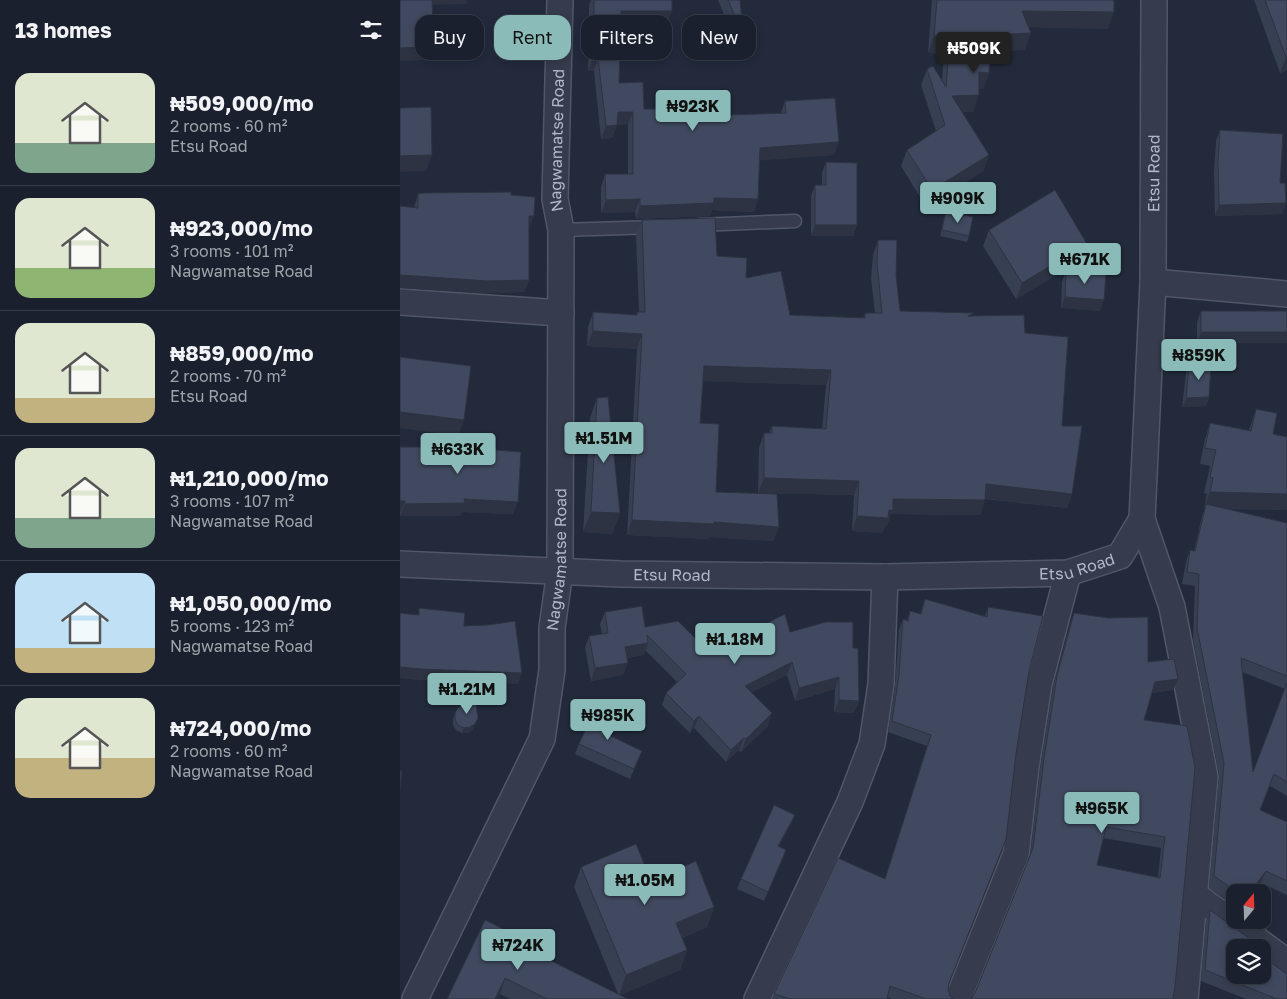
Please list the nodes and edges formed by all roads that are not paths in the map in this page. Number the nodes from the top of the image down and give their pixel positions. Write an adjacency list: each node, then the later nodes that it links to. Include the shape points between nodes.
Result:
1 (560, 0): 6 (street, Nagwamatse Road, via 555,199)
2 (1154, 0): 7 (street, Etsu Road)
3 (795, 222): 5 (lane)
4 (668, 226): 6 (lane)
5 (688, 226)
6 (562, 230): 10 (street, Nagwamatse Road)
7 (1154, 282): 8 (street); 11 (street, Etsu Road)
8 (1287, 294)
9 (400, 302): 10 (street)
10 (561, 313): 13 (street, Nagwamatse Road)
11 (1142, 519): 14 (street, Etsu Road, via 1120,556); 16 (street, via 1172,607 1205,778)
12 (400, 564): 13 (street, Etsu Road)
13 (560, 571): 15 (street, Etsu Road); 18 (street, Nagwamatse Road, via 552,628 552,670 542,739)
14 (1068, 573): 15 (street, Etsu Road); 20 (street, via 1039,684 1016,854)
15 (885, 577): 19 (street, via 880,684 872,744 850,802)
16 (1195, 896): 17 (street); 21 (street)
17 (1287, 962)
18 (415, 999)
19 (757, 999)
20 (958, 999)
21 (1185, 999)

